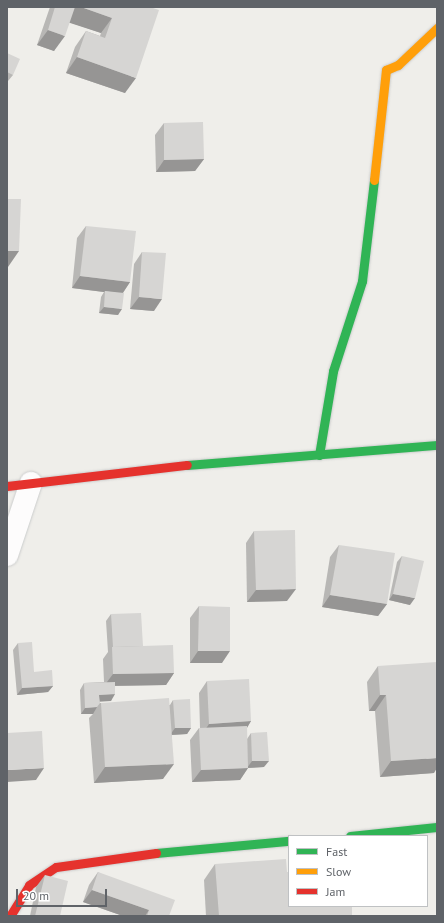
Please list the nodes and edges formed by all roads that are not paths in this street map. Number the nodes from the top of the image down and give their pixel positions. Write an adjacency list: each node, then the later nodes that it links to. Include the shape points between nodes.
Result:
1 (437, 28): 3 (main road, via 398,65 386,70 362,281 333,371)
2 (437, 445): 3 (main road)
3 (319, 455): 4 (main road)
4 (31, 483): 5 (main road); 6 (street)
5 (7, 486)
6 (7, 555)
7 (437, 827): 8 (main road)
8 (360, 835)
9 (288, 841): 10 (main road, via 109,857 56,867 29,884)
10 (10, 916)

